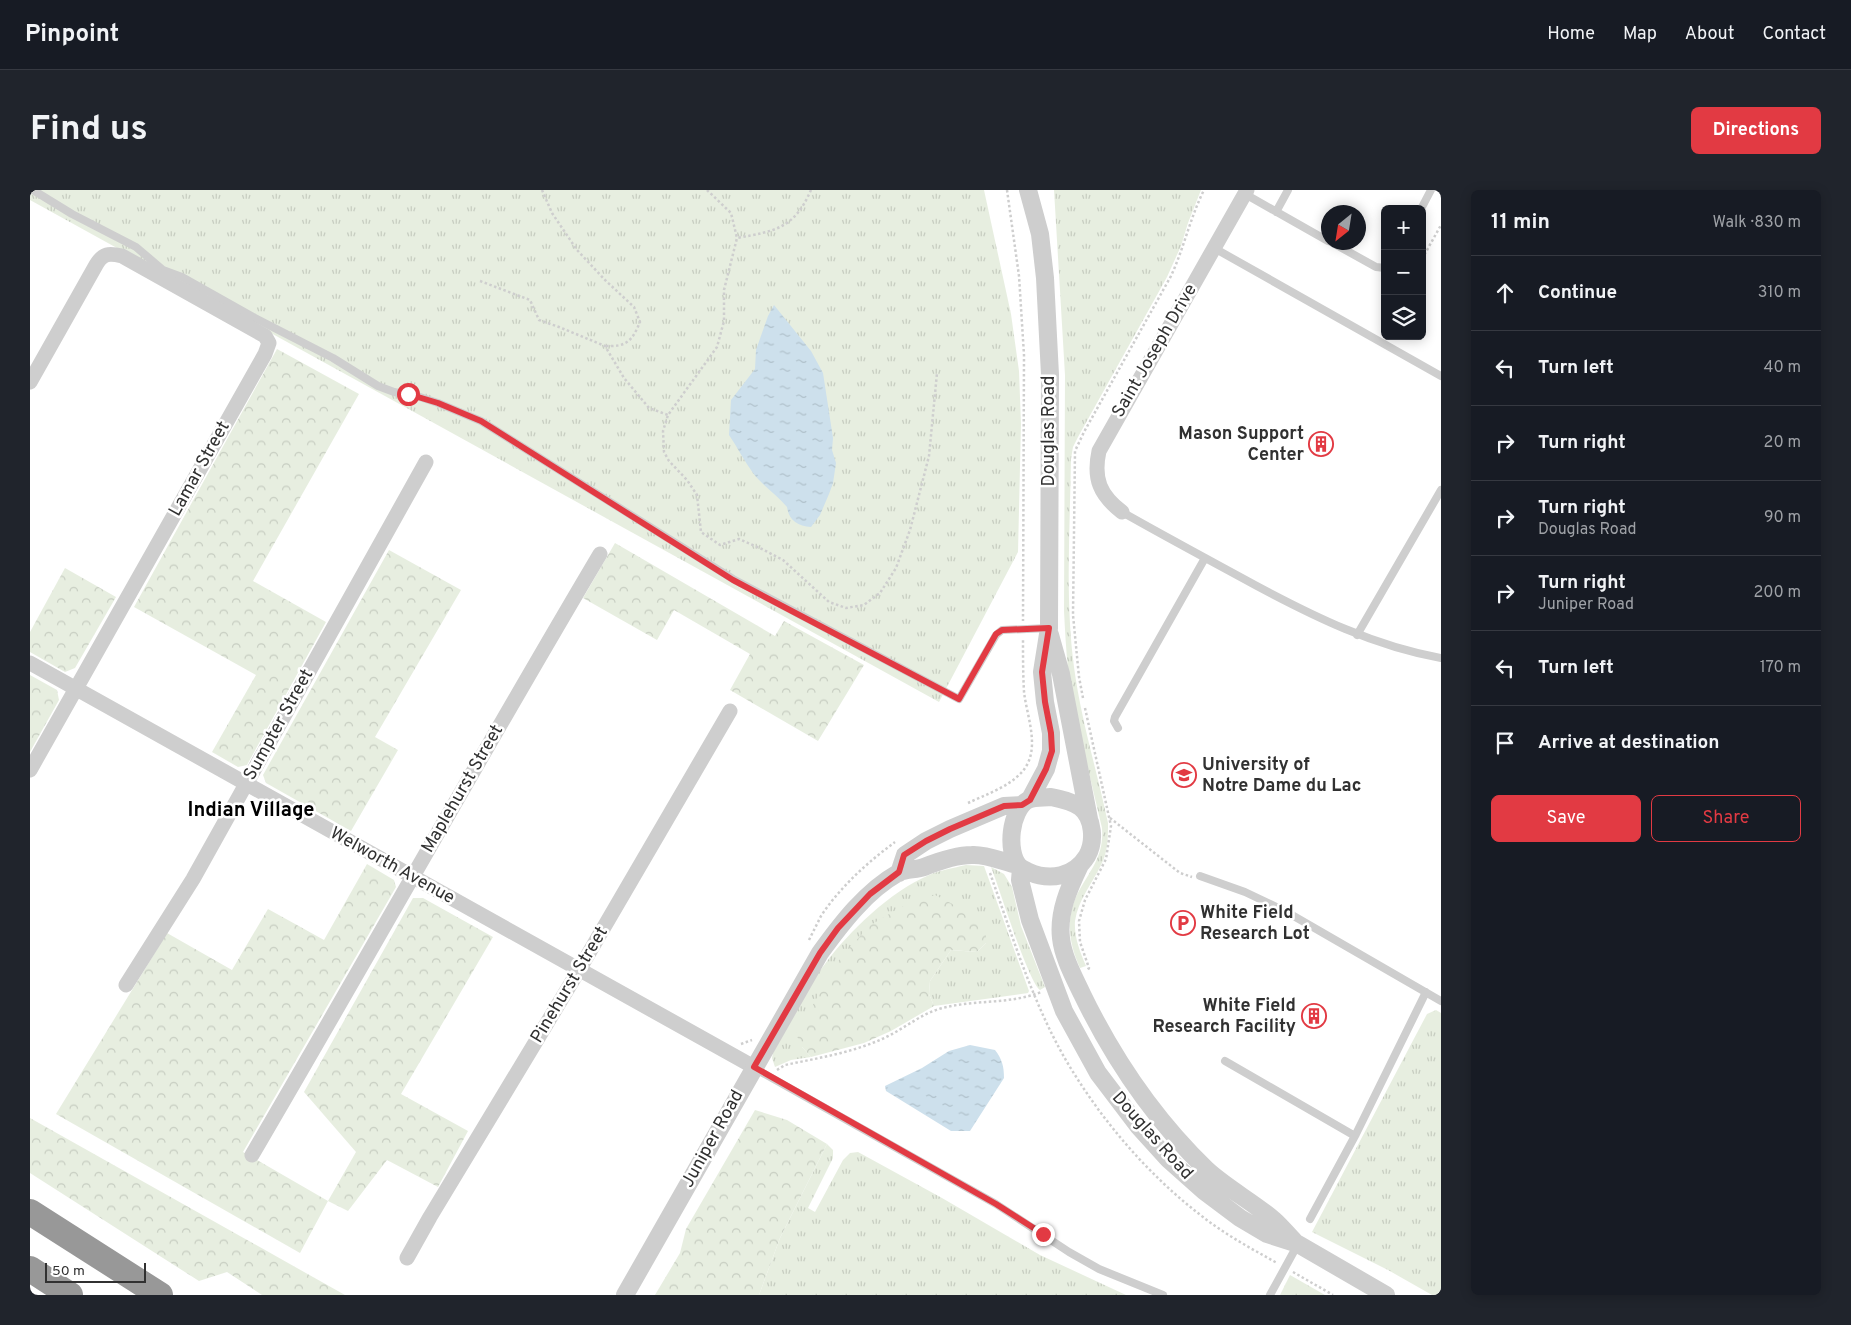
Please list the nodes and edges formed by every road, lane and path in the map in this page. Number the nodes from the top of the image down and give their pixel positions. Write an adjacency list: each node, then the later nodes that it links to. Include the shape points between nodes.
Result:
1 (33, 190): 34 (lane, via 136,247 163,270 182,277 333,358 378,386 438,403 481,421 733,580 959,699 996,634 1007,629)
2 (542, 190): 23 (path, via 552,213 577,250 634,307 640,322 634,336 619,347)
3 (707, 190): 17 (path, via 731,213)
4 (810, 190): 17 (path, via 806,202 789,223 776,230)
5 (1006, 190): 34 (path, via 1019,276 1024,354)
6 (1028, 190): 15 (street, Douglas Road)
7 (1042, 190): 15 (street, Douglas Road)
8 (1204, 190): 45 (path, via 1171,276 1075,451 1074,633 1085,709)
9 (1288, 190): 13 (lane)
10 (1431, 190): 12 (lane)
11 (1246, 192): 13 (lane); 18 (street, Saint Joseph Drive)
12 (1423, 205)
13 (1276, 212): 16 (lane)
14 (1441, 225): 20 (path)
15 (1040, 234): 33 (street, Douglas Road, via 1050,375)
16 (1321, 237)
17 (737, 238): 27 (path, via 724,290 724,321 717,347)
18 (1214, 248): 25 (lane); 30 (street, Saint Joseph Drive, via 1099,451 1096,468 1100,486 1111,504)
19 (1345, 250): 21 (lane)
20 (1426, 251)
21 (1381, 268)
22 (480, 281): 23 (path, via 530,300 540,320)
23 (605, 346): 27 (path, via 624,378 649,408)
24 (937, 373): 27 (path, via 929,456 910,530 896,568 880,593 864,605 846,608 829,602 782,560 762,549 739,539 720,545 701,532 697,495 664,452 663,431)
25 (1441, 376)
26 (30, 382): 38 (street, Lamar Street, via 96,265 110,254 122,256 265,336 269,343)
27 (668, 415)
28 (426, 462): 42 (street, Sumpter Street)
29 (1441, 490): 35 (lane)
30 (1122, 512): 32 (lane)
31 (600, 554): 51 (street, Maplehurst Street)
32 (1205, 558): 35 (lane, via 1302,610); 40 (lane, via 1115,717)
33 (1049, 628): 34 (lane); 43 (street, Douglas Road, via 1042,672 1052,751 1046,769); 46 (street, Douglas Road)
34 (1023, 629): 44 (path, via 1023,673 1033,738 1028,762 1009,783)
35 (1357, 635): 36 (lane)
36 (1441, 658)
37 (30, 663): 38 (street, Welworth Avenue)
38 (76, 689): 41 (street, Lamar Street); 42 (street, Welworth Avenue)
39 (730, 711): 53 (street, Pinehurst Street)
40 (1118, 728)
41 (30, 770)
42 (246, 785): 51 (street, Welworth Avenue); 54 (street, Sumpter Street, via 193,879)
43 (1026, 802): 46 (street, via 1051,797 1068,801 1081,808); 48 (street, via 1011,829 1011,844); 49 (street, Juniper Road, via 1004,806 926,841 904,855)
44 (967, 804)
45 (1110, 818): 50 (path, via 1180,873); 52 (path, via 1111,836 1106,859 1085,900 1079,921 1080,942)
46 (1089, 820): 47 (street, via 1092,844)
47 (1080, 865): 48 (street, via 1058,876 1035,874); 65 (street, Douglas Road, via 1064,902 1061,938 1064,954 1078,986 1115,1056 1132,1084 1184,1146 1209,1171 1275,1221)
48 (1020, 866): 49 (street, Juniper Road, via 973,855); 65 (street, Douglas Road, via 1020,880 1030,920 1064,1011 1098,1074 1139,1128 1204,1191 1267,1234)
49 (899, 872): 59 (street, Juniper Road, via 870,894 838,928)
50 (1200, 876): 55 (lane, via 1285,911)
51 (413, 877): 53 (street, Welworth Avenue); 62 (street, Maplehurst Street)
52 (1088, 965)
53 (579, 970): 59 (street, Welworth Avenue); 66 (street, Pinehurst Street)
54 (126, 985)
55 (1426, 992): 57 (lane); 61 (lane)
56 (1034, 995): 60 (path, via 938,1009 898,1032 862,1047 778,1068)
57 (1441, 1002)
58 (1226, 1061): 61 (lane)
59 (754, 1067): 60 (lane); 70 (street, Juniper Road)
60 (772, 1078): 71 (lane, via 996,1204 1099,1269)
61 (1355, 1136): 64 (lane)
62 (252, 1155)
63 (30, 1212): 69 (highway)
64 (1310, 1219)
65 (1298, 1244): 72 (lane); 73 (street, Douglas Road)
66 (408, 1258)
67 (30, 1269): 68 (highway)
68 (70, 1295)
69 (160, 1295)
70 (625, 1295)
71 (1163, 1295)
72 (1270, 1295)
73 (1386, 1295)

